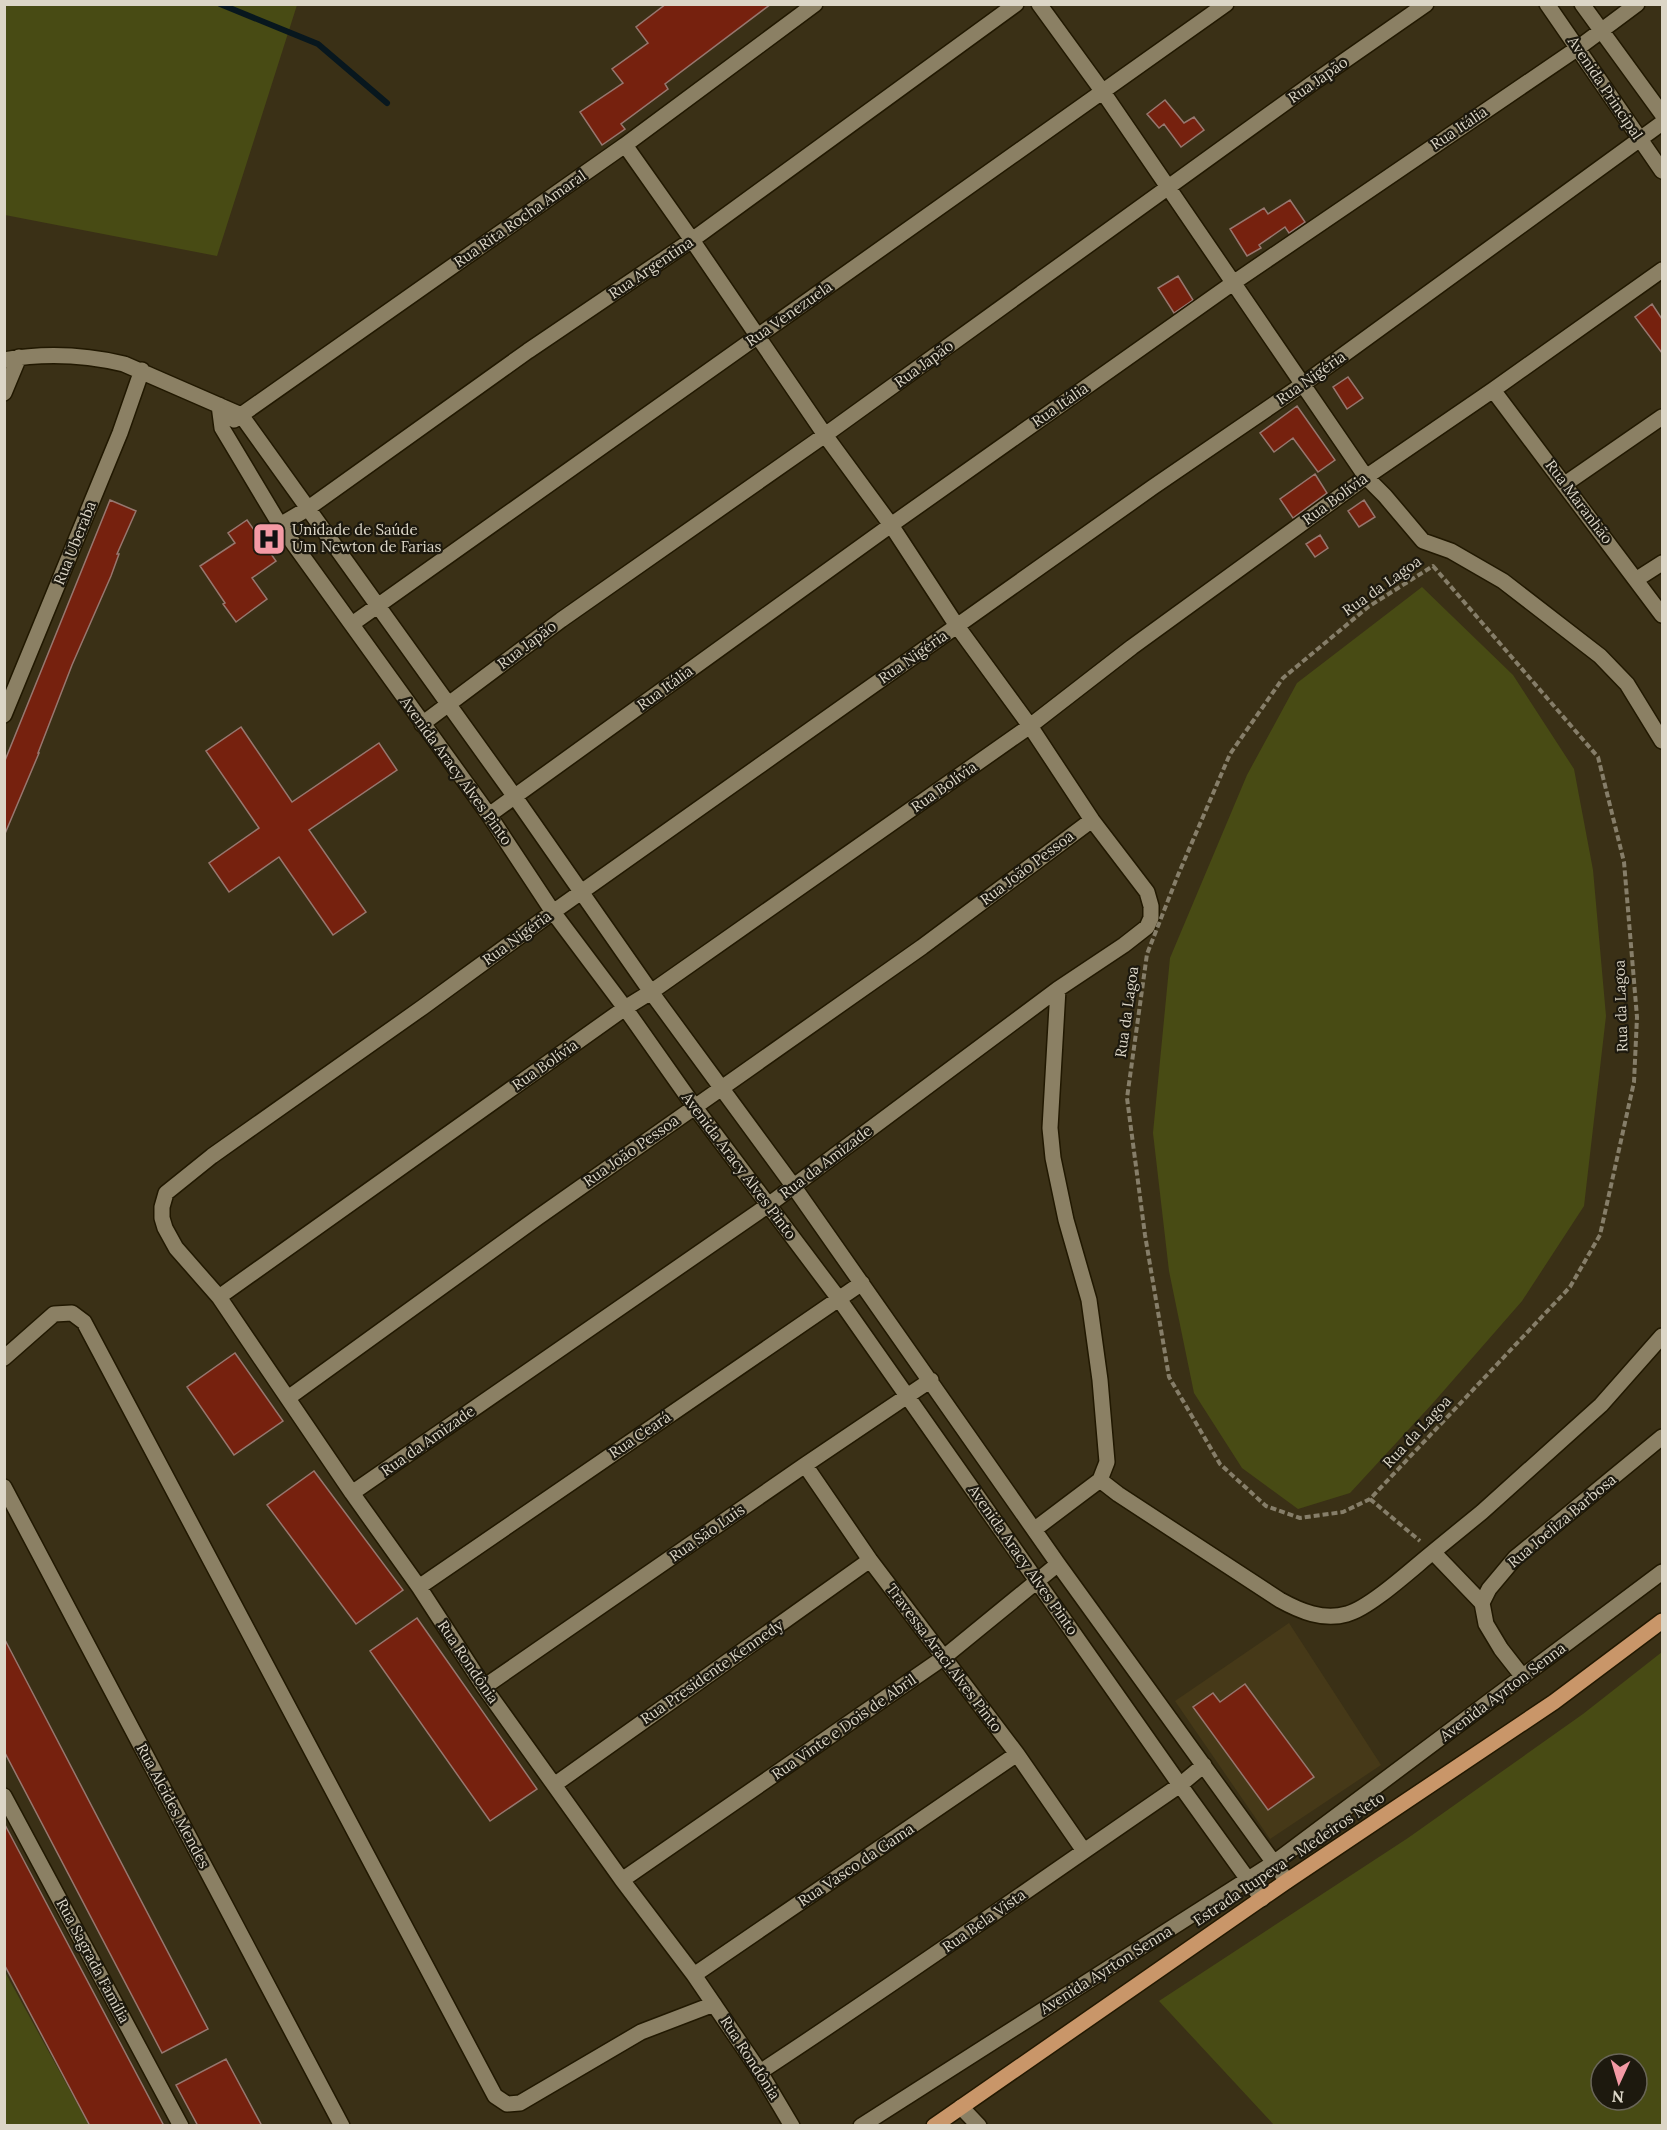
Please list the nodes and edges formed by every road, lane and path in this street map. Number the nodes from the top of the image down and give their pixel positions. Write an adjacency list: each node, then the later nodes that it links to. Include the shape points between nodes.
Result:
1 (815, 4): 15 (street, Rua Rita Rocha Amaral)
2 (1016, 4): 18 (street, Rua Argentina)
3 (1039, 4): 11 (street)
4 (1226, 4): 11 (street, Rua Venezuela)
5 (1426, 4): 17 (street, Rua Japão)
6 (1547, 4): 10 (street, Avenida Principal)
7 (1582, 4): 9 (street, Avenida Principal)
8 (1637, 4): 9 (street, Rua Itália)
9 (1601, 31): 10 (street, Rua Itália); 12 (street, Avenida Principal)
10 (1578, 48): 14 (street, Avenida Principal); 20 (street, Rua Itália)
11 (1103, 92): 17 (street); 21 (street, Rua Venezuela)
12 (1662, 114)
13 (1662, 123): 14 (street, Rua Nigéria)
14 (1641, 140): 16 (street, Avenida Principal); 24 (street, Rua Nigéria)
15 (625, 145): 18 (street); 28 (street, Rua Rita Rocha Amaral)
16 (1662, 171)
17 (1168, 188): 20 (street); 31 (street, Rua Japão)
18 (693, 240): 21 (street); 34 (street, Rua Argentina)
19 (1662, 270): 25 (street, Rua Bolívia)
20 (1233, 283): 24 (street); 36 (street, Rua Itália)
21 (757, 337): 31 (street); 39 (street, Rua Venezuela)
22 (12, 358): 23 (street, via 104,359); 26 (street)
23 (142, 370): 27 (street); 44 (street, Rua Uberaba)
24 (1302, 385): 32 (street); 42 (street, Rua Nigéria)
25 (1493, 390): 32 (street, Rua Bolívia); 33 (street, Rua Maranhão)
26 (4, 393)
27 (219, 405): 28 (street); 30 (street)
28 (241, 415): 30 (street, Rua Rita Rocha Amaral); 34 (street, Avenida Aracy Alves Pinto)
29 (1662, 417): 33 (street)
30 (222, 428): 35 (street, Avenida Aracy Alves Pinto)
31 (825, 435): 36 (street); 43 (street, Rua Japão, via 561,620)
32 (1366, 477): 46 (street, Rua Bolívia); 47 (street, via 1423,541 1451,551 1503,581 1600,656 1627,684)
33 (1565, 483): 38 (street, Rua Maranhão)
34 (307, 509): 35 (street, Rua Argentina); 39 (street, Avenida Aracy Alves Pinto)
35 (280, 525): 41 (street, Avenida Aracy Alves Pinto)
36 (891, 525): 42 (street); 48 (street, Rua Itália)
37 (1662, 563): 38 (street)
38 (1637, 579): 40 (street, Rua Maranhão)
39 (378, 606): 41 (street, Rua Venezuela); 43 (street, Avenida Aracy Alves Pinto)
40 (1662, 615)
41 (352, 624): 45 (street, Avenida Aracy Alves Pinto)
42 (957, 626): 46 (street); 51 (street, Rua Nigéria)
43 (448, 705): 45 (street, Rua Japão); 48 (street, Avenida Aracy Alves Pinto)
44 (4, 715)
45 (422, 724): 49 (street, Avenida Aracy Alves Pinto)
46 (1030, 726): 50 (street); 54 (street, Rua Bolívia)
47 (1662, 741)
48 (515, 797): 49 (street, Rua Itália); 51 (street, Avenida Aracy Alves Pinto)
49 (489, 815): 52 (street, Avenida Aracy Alves Pinto)
50 (1092, 820): 53 (street, Rua da Amizade, via 1147,892 1151,918 1147,927 1124,945); 56 (street, Rua João Pessoa, via 913,953)
51 (581, 892): 52 (street, Rua Nigéria); 54 (street, Avenida Aracy Alves Pinto)
52 (553, 912): 55 (street, Avenida Aracy Alves Pinto); 59 (street, Rua Nigéria)
53 (1058, 989): 58 (street, Rua da Amizade); 71 (street, via 1050,1128 1066,1220 1089,1300 1106,1442 1107,1462)
54 (651, 992): 55 (street, Rua Bolívia); 56 (street, Avenida Aracy Alves Pinto)
55 (625, 1008): 57 (street, Avenida Aracy Alves Pinto); 62 (street, Rua Bolívia)
56 (722, 1087): 57 (street, Rua João Pessoa); 58 (street, Avenida Aracy Alves Pinto)
57 (694, 1106): 60 (street, Avenida Aracy Alves Pinto); 68 (street, Rua João Pessoa)
58 (794, 1187): 60 (street, Rua da Amizade); 61 (street, Avenida Aracy Alves Pinto)
59 (166, 1193): 62 (street, Rua Rondônia, via 162,1208 165,1228 176,1248)
60 (767, 1206): 63 (street, Avenida Aracy Alves Pinto); 73 (street, Rua da Amizade)
61 (862, 1283): 63 (street, Rua Ceará); 66 (street, Avenida Aracy Alves Pinto)
62 (219, 1297): 68 (street, Rua Rondônia)
63 (839, 1299): 67 (street, Avenida Aracy Alves Pinto); 81 (street, Rua Ceará)
64 (1662, 1336): 76 (street, via 1576,1429)
65 (4, 1358): 99 (street, via 54,1314 72,1313 84,1322 495,2096 507,2104 520,2103 641,2032)
66 (931, 1380): 67 (street, Rua São Luis); 75 (street, Avenida Aracy Alves Pinto)
67 (908, 1397): 70 (street, Rua São Luis); 80 (street, Avenida Aracy Alves Pinto)
68 (288, 1398): 73 (street, Rua Rondônia)
69 (1662, 1437): 82 (street, Rua Joeliza Barbosa, via 1515,1558)
70 (805, 1464): 77 (street, Travessa Araci Alves Pinto); 86 (street, Rua São Luis)
71 (1100, 1480): 75 (street); 76 (street, via 1270,1594 1302,1611 1324,1616 1346,1615 1363,1607)
72 (4, 1487): 103 (street, Rua Alcides Mendes)
73 (352, 1493): 81 (street, Rua Rondônia)
74 (1370, 1499): 74 (path, Rua da Lagoa, via 1570,1287 1600,1235 1634,1082 1637,1017 1624,862 1598,757 1433,566 1368,607 1283,678 1230,754 1147,954 1127,1098 1168,1377 1220,1464 1266,1506 1300,1518 1343,1512); 76 (path)
75 (1035, 1529): 78 (street, Avenida Aracy Alves Pinto)
76 (1433, 1552): 82 (street)
77 (870, 1560): 84 (street, Travessa Araci Alves Pinto); 89 (street, Rua Presidente Kennedy)
78 (1058, 1564): 80 (street, Rua Vinte e Dois de Abril); 88 (street, Avenida Aracy Alves Pinto)
79 (1662, 1572): 85 (street, Avenida Ayrton Senna)
80 (1039, 1582): 84 (street, Rua Vinte e Dois de Abril); 90 (street, Avenida Aracy Alves Pinto)
81 (419, 1587): 86 (street, Rua Rondônia)
82 (1482, 1603): 85 (street, via 1486,1624)
83 (1662, 1621): 96 (main road, Estrada Itupeva - Medeiros Neto, via 1554,1702)
84 (943, 1658): 87 (street, Travessa Araci Alves Pinto); 94 (street, Rua Vinte e Dois de Abril)
85 (1523, 1677): 93 (street, Avenida Ayrton Senna)
86 (484, 1687): 89 (street, Rua Rondônia)
87 (1017, 1754): 92 (street, Travessa Araci Alves Pinto); 98 (street, Rua Vasco da Gama)
88 (1204, 1765): 90 (street, Rua Bela Vista); 93 (street, Avenida Aracy Alves Pinto)
89 (554, 1785): 94 (street, Rua Rondônia)
90 (1180, 1785): 92 (street, Rua Bela Vista); 95 (street, Avenida Aracy Alves Pinto)
91 (4, 1796): 102 (street, Rua Sagrada Família)
92 (1084, 1851): 100 (street, Rua Bela Vista, via 896,1983)
93 (1275, 1862): 95 (street, Avenida Ayrton Senna); 96 (street, Avenida Aracy Alves Pinto)
94 (622, 1880): 98 (street, Rua Rondônia)
95 (1247, 1880): 97 (street, Avenida Aracy Alves Pinto); 105 (street, Avenida Ayrton Senna)
96 (1287, 1881): 97 (main road, Estrada Itupeva - Medeiros Neto)
97 (1262, 1899): 101 (main road, Estrada Itupeva - Medeiros Neto)
98 (694, 1975): 99 (street, Rua Rondônia)
99 (714, 2004): 100 (street, Rua Rondônia)
100 (760, 2072): 104 (street, Rua Rondônia)
101 (961, 2107): 106 (main road, Estrada Itupeva - Medeiros Neto); 107 (street)
102 (182, 2126)
103 (342, 2126)
104 (792, 2126)
105 (861, 2126)
106 (934, 2126)
107 (979, 2126)

